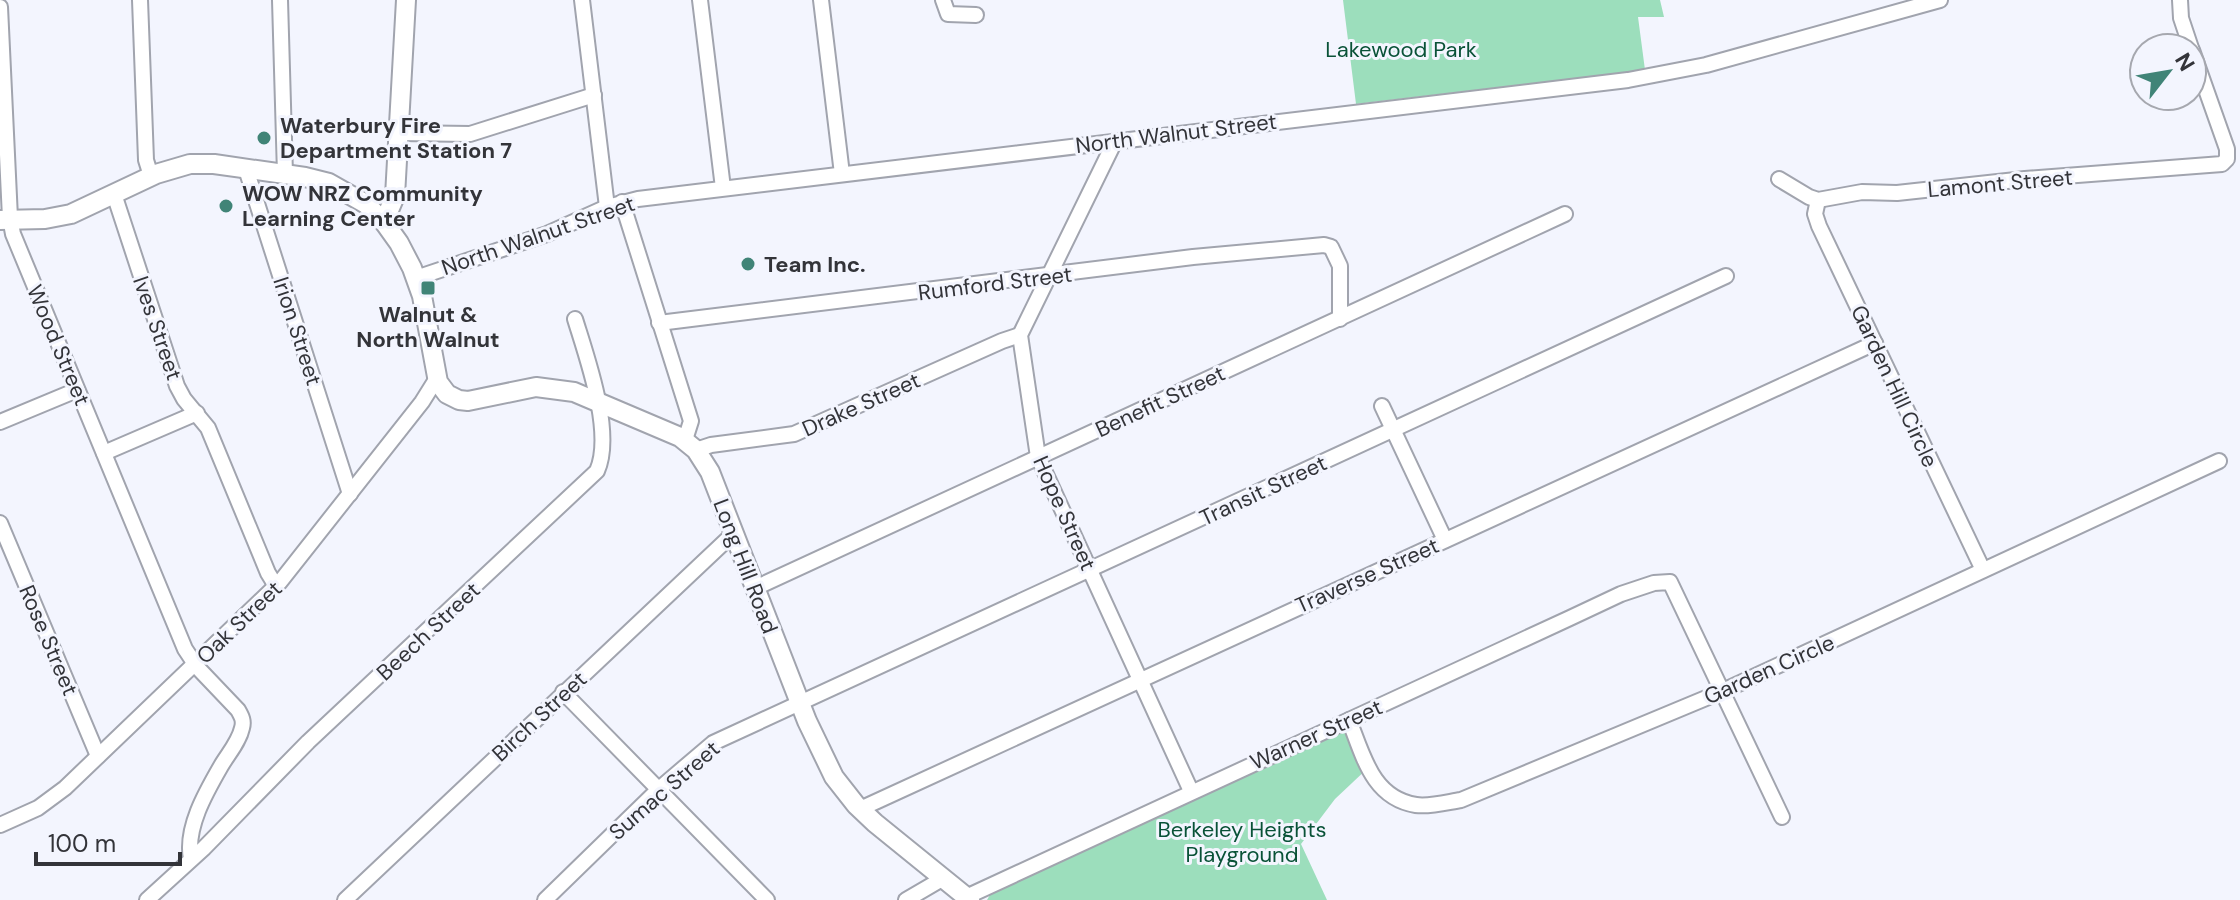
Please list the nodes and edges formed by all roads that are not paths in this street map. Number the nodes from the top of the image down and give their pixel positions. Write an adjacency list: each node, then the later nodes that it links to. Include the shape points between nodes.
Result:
1 (140, 0): 21 (street)
2 (280, 0): 19 (street)
3 (406, 0): 16 (main road)
4 (582, 0): 14 (street)
5 (700, 0): 23 (street)
6 (821, 0): 20 (street)
7 (1940, 0): 17 (street, North Walnut Street, via 1651,76)
8 (2180, 0): 12 (street)
9 (0, 7): 13 (street, Wood Street)
10 (945, 7): 11 (street)
11 (976, 15)
12 (2186, 32)
13 (2, 92): 28 (street, Wood Street)
14 (594, 95): 16 (street, via 470,134); 26 (street)
15 (2208, 95): 25 (street, Lamont Street, via 2227,149 2227,160 2218,164 1897,193 1858,192)
16 (398, 133): 29 (main road, via 395,196)
17 (1115, 141): 20 (street, North Walnut Street); 31 (street)
18 (246, 169): 19 (main road); 21 (main road, via 199,163); 49 (street, Irion Street)
19 (285, 174): 29 (main road, via 338,186)
20 (842, 174): 23 (street, North Walnut Street)
21 (151, 176): 24 (main road)
22 (1779, 179): 25 (street)
23 (723, 188): 26 (street, North Walnut Street)
24 (114, 194): 28 (main road, via 71,214); 42 (street, Ives Street, via 177,386)
25 (1818, 200): 37 (street, Garden Hill Circle, via 1817,221)
26 (614, 204): 32 (street, North Walnut Street, via 547,234); 35 (street)
27 (1565, 214): 34 (street, Benefit Street)
28 (5, 220): 39 (street, Wood Street)
29 (384, 222): 32 (main road)
30 (1726, 276): 44 (street, Transit Street)
31 (1049, 277): 34 (street, Rumford Street, via 1324,245 1331,247 1340,266); 35 (street, Rumford Street); 36 (street)
32 (416, 278): 38 (main road)
33 (575, 319): 40 (street, Beech Street)
34 (1340, 319): 47 (street, Benefit Street)
35 (659, 323): 45 (street, via 691,421)
36 (1020, 335): 45 (street, Drake Street, via 794,434); 47 (street, Hope Street)
37 (1875, 343): 52 (street, Traverse Street); 55 (street, Garden Hill Circle)
38 (437, 378): 40 (main road, via 447,394 463,401 542,387); 49 (street, Oak Street)
39 (77, 390): 43 (street); 46 (street, Wood Street)
40 (598, 401): 45 (main road); 70 (street, Beech Street, via 601,456 593,475)
41 (1382, 406): 44 (street)
42 (197, 413): 46 (street); 56 (street, Ives Street)
43 (0, 422)
44 (1393, 430): 52 (street); 54 (street, Transit Street)
45 (691, 445): 51 (main road, Long Hill Road, via 708,467)
46 (104, 453): 58 (street, Wood Street)
47 (1038, 457): 54 (street, Hope Street); 57 (street, Benefit Street)
48 (2219, 461): 55 (street, Garden Circle)
49 (350, 494): 56 (street, Oak Street)
50 (0, 523): 53 (street, Rose Street)
51 (734, 533): 57 (main road, Long Hill Road); 61 (street, Birch Street)
52 (1445, 540): 59 (street, Traverse Street)
53 (6, 552): 64 (street, Rose Street)
54 (1090, 569): 59 (street, Hope Street); 62 (street, Transit Street)
55 (1983, 570): 60 (street, Garden Circle)
56 (276, 586): 58 (street, Oak Street)
57 (755, 588): 62 (main road, Long Hill Road)
58 (195, 665): 64 (street, Oak Street); 70 (street, Wood Street, via 238,710 243,725 193,826)
59 (1141, 678): 66 (street, Hope Street); 67 (street, Traverse Street)
60 (1723, 691): 63 (street, Garden Circle, via 1469,798 1417,805 1374,783); 63 (street, Warner Street, via 1670,582 1654,583); 68 (street)
61 (563, 692): 65 (street); 74 (street, Birch Street)
62 (800, 702): 65 (street, Sumac Street, via 713,743); 67 (main road, Long Hill Road, via 826,763)
63 (1349, 720): 66 (street, Warner Street)
64 (98, 756): 69 (street, Oak Street, via 44,804)
65 (659, 789): 75 (street, Sumac Street); 76 (street)
66 (1191, 791): 72 (street, Warner Street)
67 (860, 809): 71 (main road, Long Hill Road)
68 (1782, 817)
69 (0, 825)
70 (191, 859): 73 (street, Beech Street)
71 (942, 879): 72 (main road, Long Hill Road); 77 (street)
72 (968, 898)
73 (147, 900)
74 (345, 900)
75 (545, 900)
76 (767, 900)
77 (906, 900)

